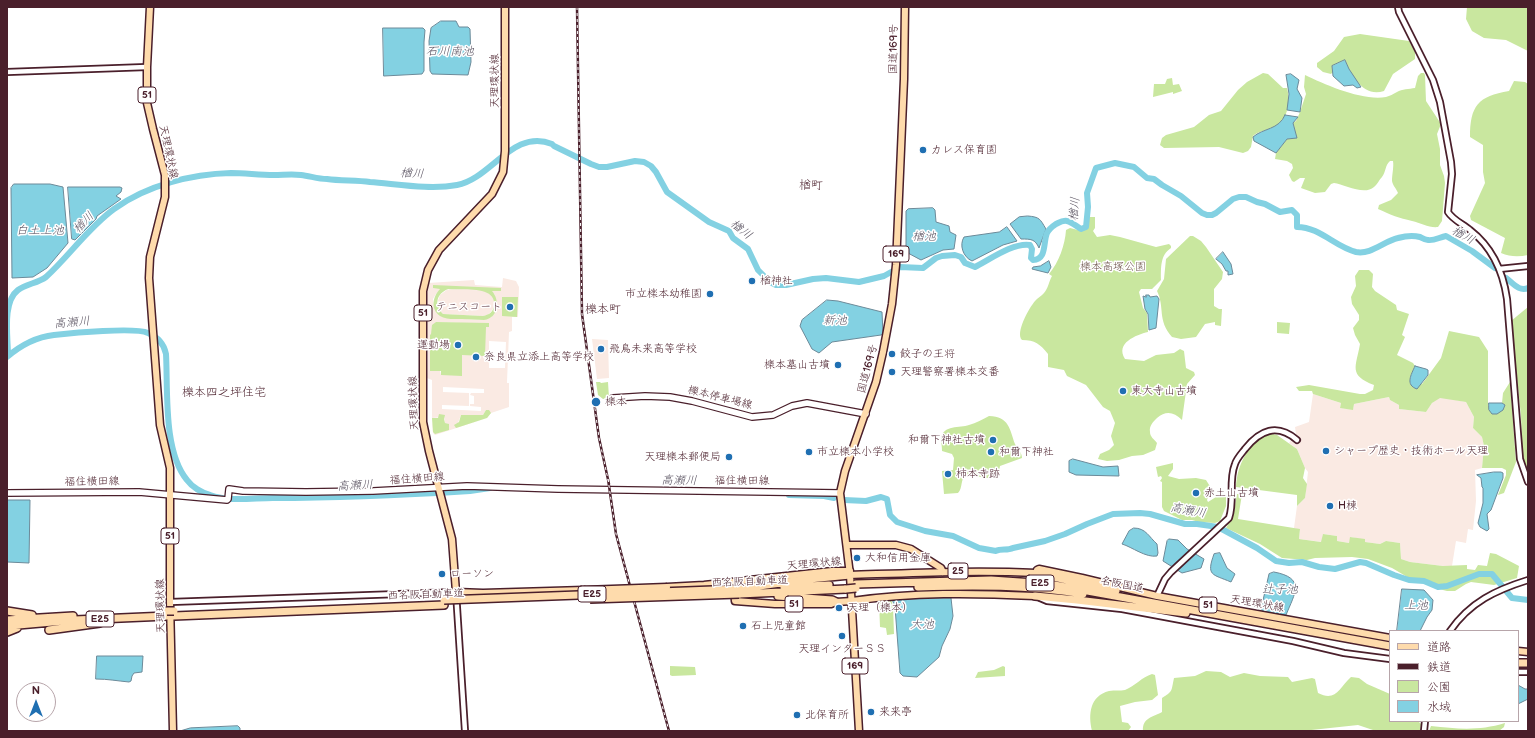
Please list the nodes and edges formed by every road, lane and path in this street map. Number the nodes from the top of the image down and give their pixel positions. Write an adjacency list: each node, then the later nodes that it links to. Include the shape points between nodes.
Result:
1 (150, 7): 5 (main road, 天理環状線 / 51)
2 (505, 7): 13 (main road, 天理環状線 / 51, via 503,172 492,194 433,259 423,291 425,436)
3 (905, 7): 10 (main road, 国道169号 / 169, via 894,284 883,352)
4 (1398, 7): 8 (street, via 1433,80 1440,102 1452,174 1448,212 1485,245)
5 (147, 67): 6 (street); 16 (main road, 天理環状線 / 51, via 147,103 165,185 165,197 150,258 150,278 160,424 170,468)
6 (7, 72)
7 (1528, 266): 8 (street)
8 (1499, 269): 12 (street, via 1507,299 1520,459)
9 (613, 398): 10 (main road, 櫟本停車場線, via 676,398 752,417 766,416 807,403)
10 (866, 414): 15 (main road, 国道169号 / 169)
11 (1297, 440): 28 (street, via 1284,431 1271,430 1258,435 1250,443 1235,464 1229,518 1171,572)
12 (1528, 482)
13 (439, 491): 15 (main road, 福住横田線, via 467,486); 16 (main road, 福住横田線, via 229,489 227,500); 26 (main road, 天理環状線 / 51, via 452,540)
14 (7, 493): 16 (main road, 福住横田線)
15 (840, 493): 17 (main road, 国道169号 / 169)
16 (170, 494): 30 (main road, 天理環状線 / 51)
17 (847, 544): 18 (main road, 天理環状線, via 896,545 911,549 941,568); 19 (main road, 国道169号 / 169)
18 (943, 572): 19 (main road, 25); 20 (main road, 25, via 990,570)
19 (850, 573): 22 (main road, 天理環状線, via 832,571); 25 (highway); 29 (main road, 国道169号 / 169)
20 (1036, 576): 28 (main road, 天理環状線 / 51, via 1039,569); 35 (highway, E25, via 1078,581 1139,598)
21 (1527, 580): 40 (street, via 1500,590 1481,601 1465,613)
22 (733, 582): 26 (main road, 天理環状線, bridge, via 584,590); 31 (main road, 51, via 735,601 775,604)
23 (846, 586): 24 (highway, 名阪国道 / E25); 25 (highway, 西名阪自動車道 / E25)
24 (856, 586): 33 (highway, 名阪国道 / E25, via 1030,587); 35 (highway, 名阪国道 / E25, via 969,580 1030,582)
25 (742, 591): 31 (highway, via 752,595); 32 (highway, 西名阪自動車道 / E25, bridge)
26 (456, 592): 30 (street); 46 (street)
27 (1035, 593): 29 (main road, 25, via 913,595); 33 (highway, E25); 44 (street, via 1047,601 1122,609)
28 (1157, 596): 41 (main road, 天理環状線 / 51)
29 (852, 601): 31 (main road, 51); 47 (main road, 国道169号 / 169)
30 (170, 602): 45 (main road, 天理環状線 / 51)
31 (836, 602)
32 (170, 613): 34 (highway, 西名阪自動車道 / E25, via 44,617); 36 (highway, 西名阪自動車道 / E25)
33 (1186, 613): 43 (highway, 名阪国道 / E25)
34 (7, 615)
35 (1222, 615): 42 (highway, 名阪国道 / E25)
36 (151, 616): 37 (highway, 西名阪自動車道 / E25); 39 (highway)
37 (34, 624): 38 (highway, 西名阪自動車道 / E25); 38 (highway, E25)
38 (7, 630)
39 (49, 630)
40 (1451, 630)
41 (1389, 638)
42 (1389, 646)
43 (1389, 650)
44 (1389, 659)
45 (173, 731)
46 (465, 731)
47 (859, 731)

